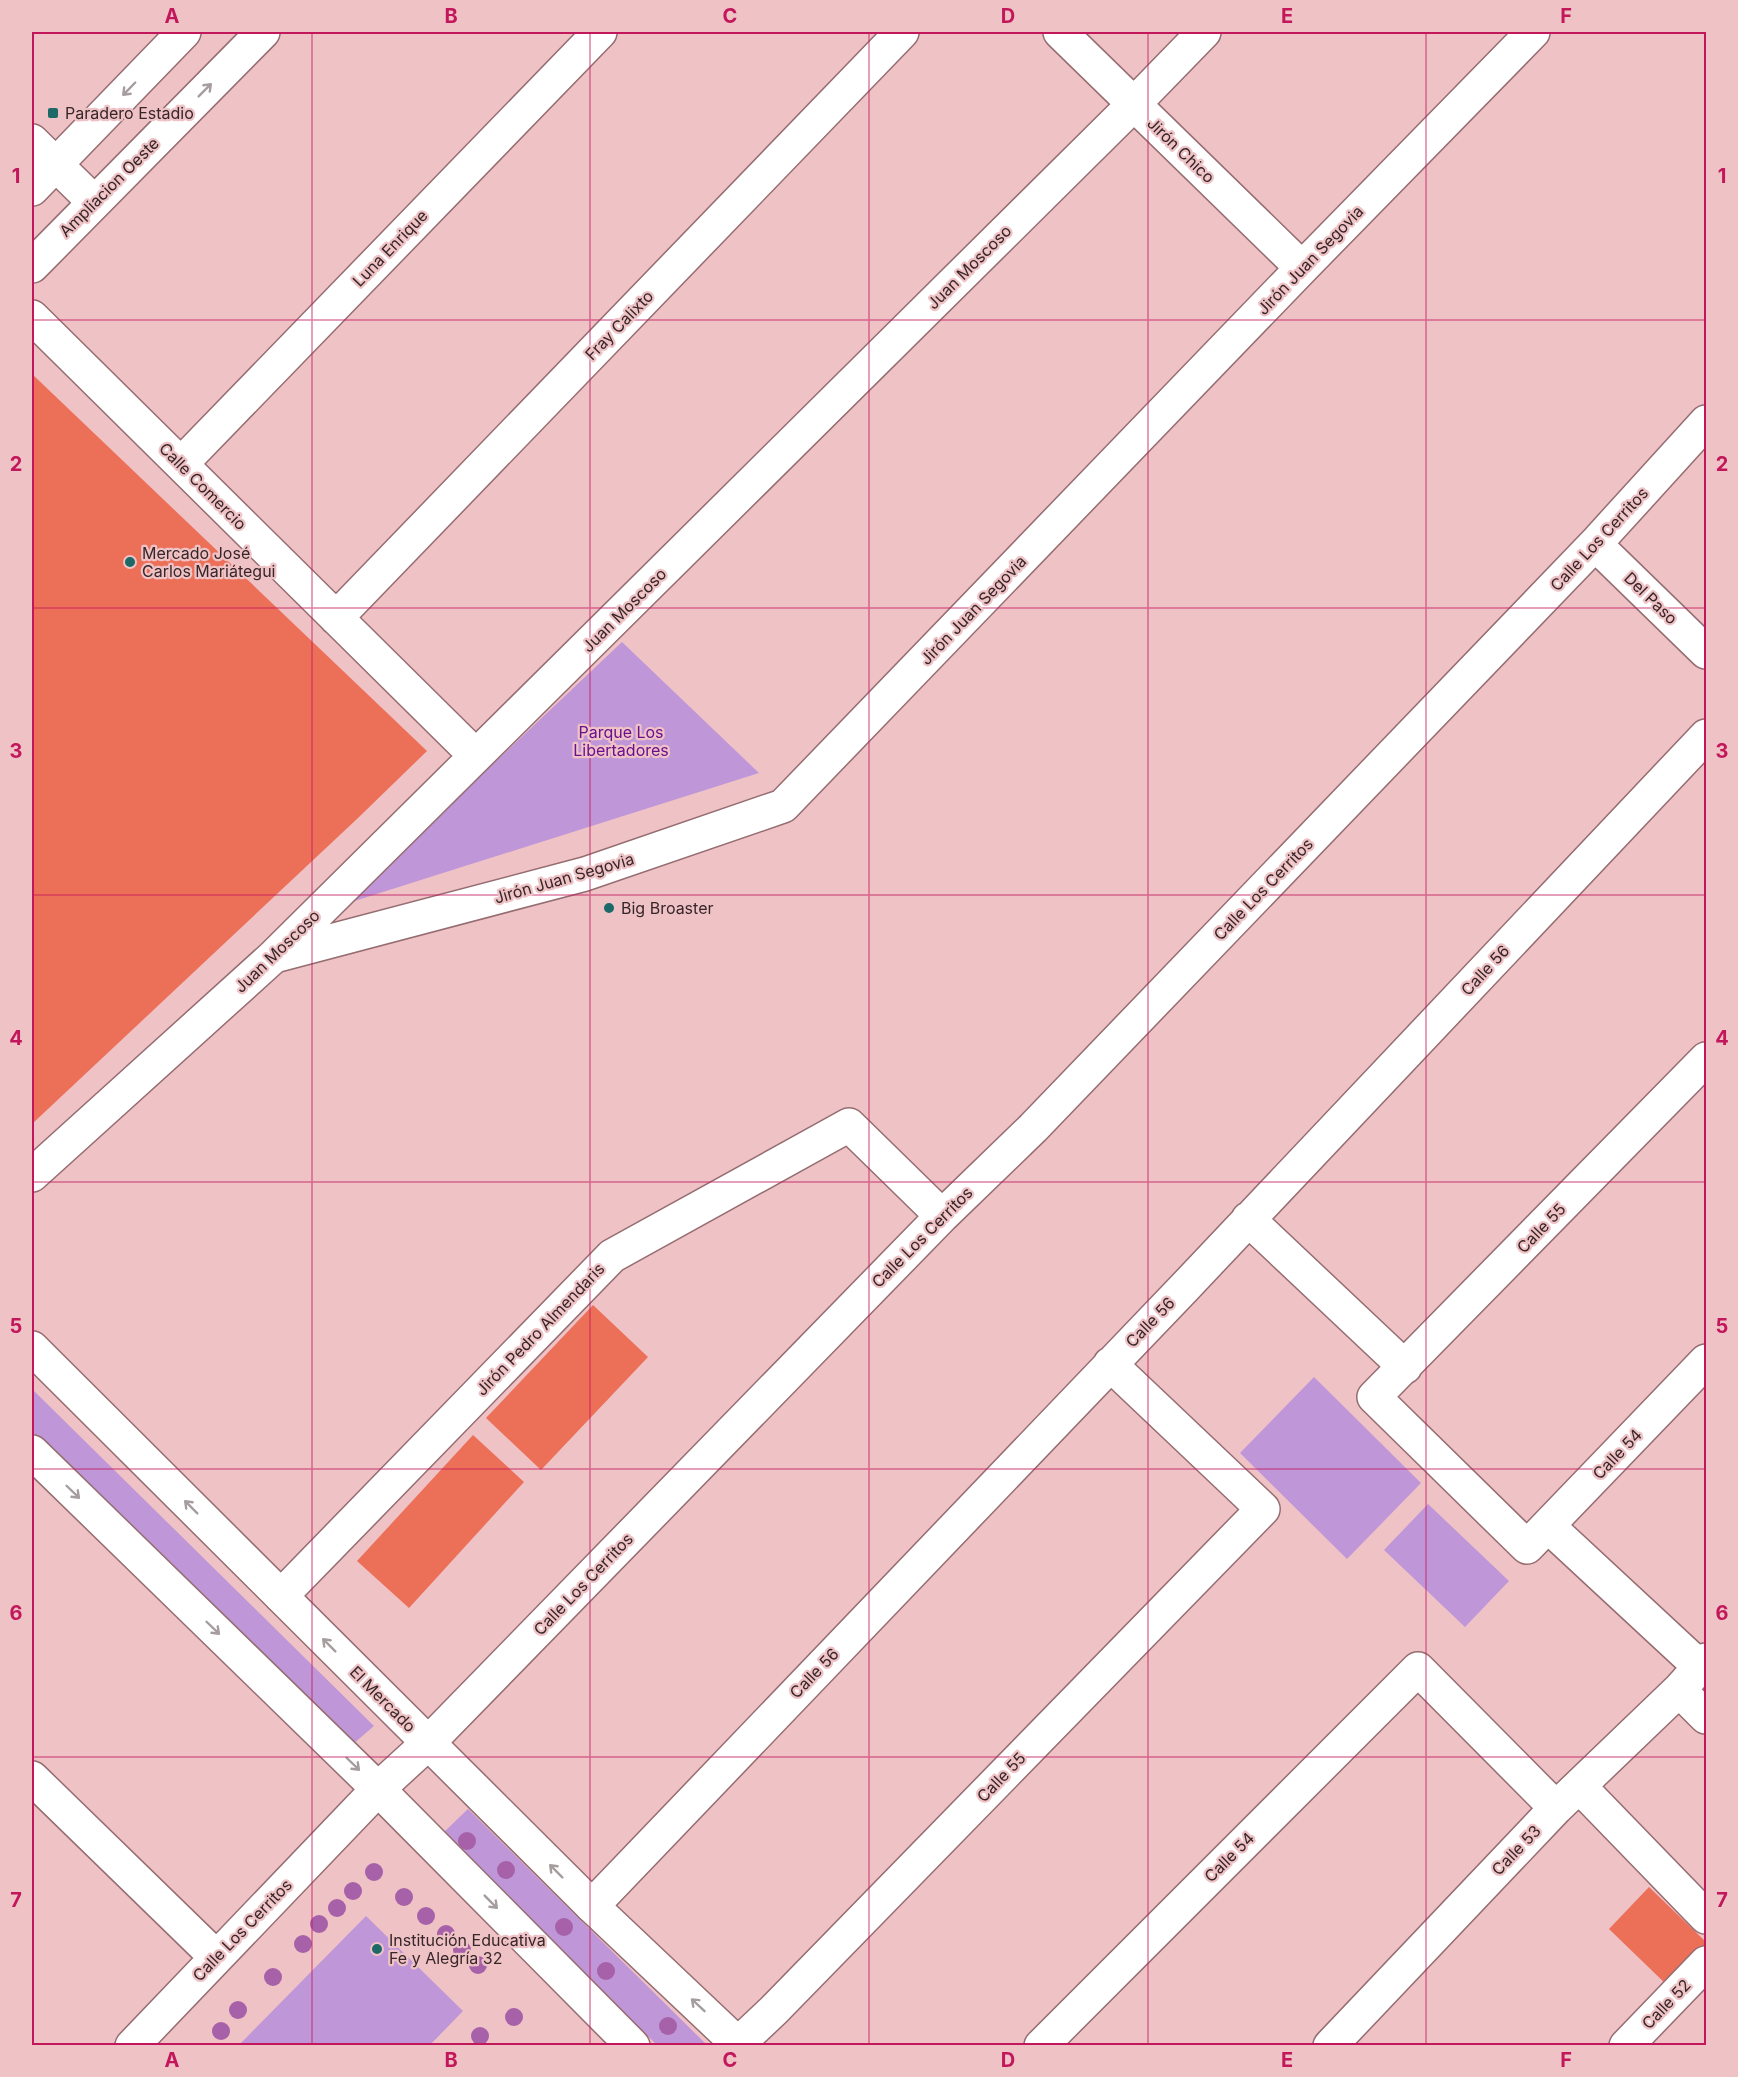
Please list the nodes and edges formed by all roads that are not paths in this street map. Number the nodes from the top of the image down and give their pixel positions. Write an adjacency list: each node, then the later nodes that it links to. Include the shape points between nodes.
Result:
1 (184, 32): 10 (street, one-way to 10)
2 (263, 32): 12 (street, Ampliacion Oeste, one-way to 2)
3 (600, 32): 17 (street, Luna Enrique)
4 (902, 32): 19 (street, Fray Calixto)
5 (1060, 32): 8 (street, Jirón Chico)
6 (1204, 32): 8 (street, Juan Moscoso)
7 (1533, 32): 14 (street, Jirón Juan Segovia)
8 (1134, 104): 14 (street, Jirón Chico); 22 (street, Juan Moscoso)
9 (32, 141): 10 (street)
10 (56, 164): 11 (street); 12 (street)
11 (32, 189)
12 (94, 202): 13 (street, Ampliacion Oeste)
13 (32, 266)
14 (1302, 268): 23 (street, Jirón Juan Segovia, via 783,806 585,874)
15 (32, 317): 17 (street, Calle Comercio)
16 (1707, 422): 18 (street, Calle Los Cerritos)
17 (181, 464): 19 (street, Calle Comercio)
18 (1595, 544): 20 (street, Del Paso); 26 (street, Calle Los Cerritos, via 1033,1128)
19 (336, 618): 22 (street, Calle Comercio)
20 (1707, 652)
21 (1707, 736): 27 (street, Calle 56)
22 (476, 756): 23 (street, Juan Moscoso)
23 (273, 957): 25 (street, Juan Moscoso)
24 (1707, 1059): 31 (street, Calle 55)
25 (32, 1175)
26 (942, 1216): 34 (street, Jirón Pedro Almendaris, via 849,1125 612,1256); 37 (street, Calle Los Cerritos)
27 (1248, 1219): 30 (street, Calle 56); 31 (street)
28 (32, 1348): 34 (street, El Mercado, one-way to 28)
29 (1707, 1361): 33 (street, Calle 54)
30 (1110, 1364): 41 (street, Calle 56); 45 (street, Calle 55, via 1263,1509)
31 (1405, 1367): 33 (street, Calle 55, via 1374,1397)
32 (32, 1452): 39 (street, one-way to 39)
33 (1537, 1537): 35 (street)
34 (281, 1596): 37 (street, El Mercado, one-way to 34)
35 (1695, 1672): 36 (street); 40 (street, Calle 53)
36 (1707, 1717)
37 (428, 1744): 39 (street, Calle Los Cerritos); 41 (street, El Mercado, one-way to 37)
38 (32, 1778): 43 (street)
39 (378, 1789): 43 (street, Calle Los Cerritos); 47 (street, one-way to 47)
40 (1568, 1797): 42 (street); 48 (street, Calle 54, via 1418,1669); 49 (street, Calle 53)
41 (592, 1906): 45 (street, El Mercado, one-way to 41)
42 (1707, 1917)
43 (216, 1957): 46 (street, Calle Los Cerritos)
44 (1707, 1963): 50 (street, Calle 52)
45 (739, 2045)
46 (132, 2046)
47 (633, 2046)
48 (1041, 2046)
49 (1330, 2046)
50 (1626, 2046)

